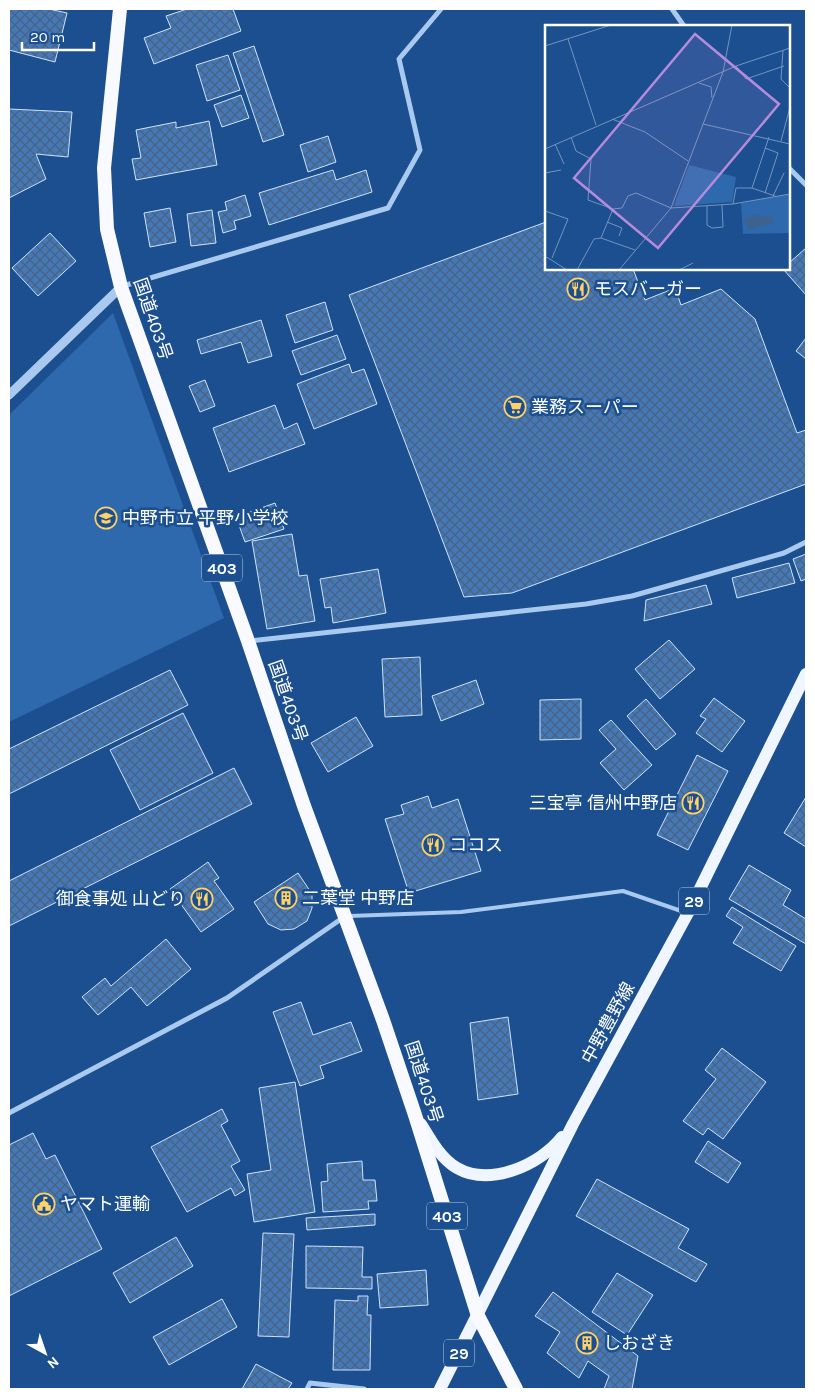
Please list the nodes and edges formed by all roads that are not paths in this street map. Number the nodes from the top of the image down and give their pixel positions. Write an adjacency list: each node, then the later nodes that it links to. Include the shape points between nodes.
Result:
1 (120, 9): 7 (highway, 国道403号 / 403, via 104,168 108,229)
2 (441, 9): 7 (street, via 399,59 420,150 388,208)
3 (672, 9): 4 (street)
4 (683, 25)
5 (790, 169): 6 (street)
6 (806, 184)
7 (121, 287): 8 (street); 10 (highway, 国道403号 / 403)
8 (9, 395)
9 (806, 542): 10 (street, via 784,552 632,596 586,604)
10 (248, 641): 13 (highway, 国道403号 / 403)
11 (806, 674): 12 (main road, 中野豊野線 / 29)
12 (688, 913): 13 (lane, via 623,891 461,912); 16 (main road, 中野豊野線 / 29)
13 (344, 917): 14 (street, via 227,998); 15 (highway, 国道403号 / 403)
14 (9, 1113)
15 (415, 1115): 16 (main road, via 444,1157 468,1173 483,1175 499,1174 522,1166 556,1145); 17 (highway, 国道403号 / 403)
16 (573, 1124): 17 (main road, 中野豊野線 / 29)
17 (478, 1316): 20 (main road, 中野豊野線 / 29); 21 (highway, 国道403号 / 403)
18 (307, 1389): 19 (street, via 310,1383)
19 (364, 1389)
20 (440, 1389)
21 (516, 1389)

